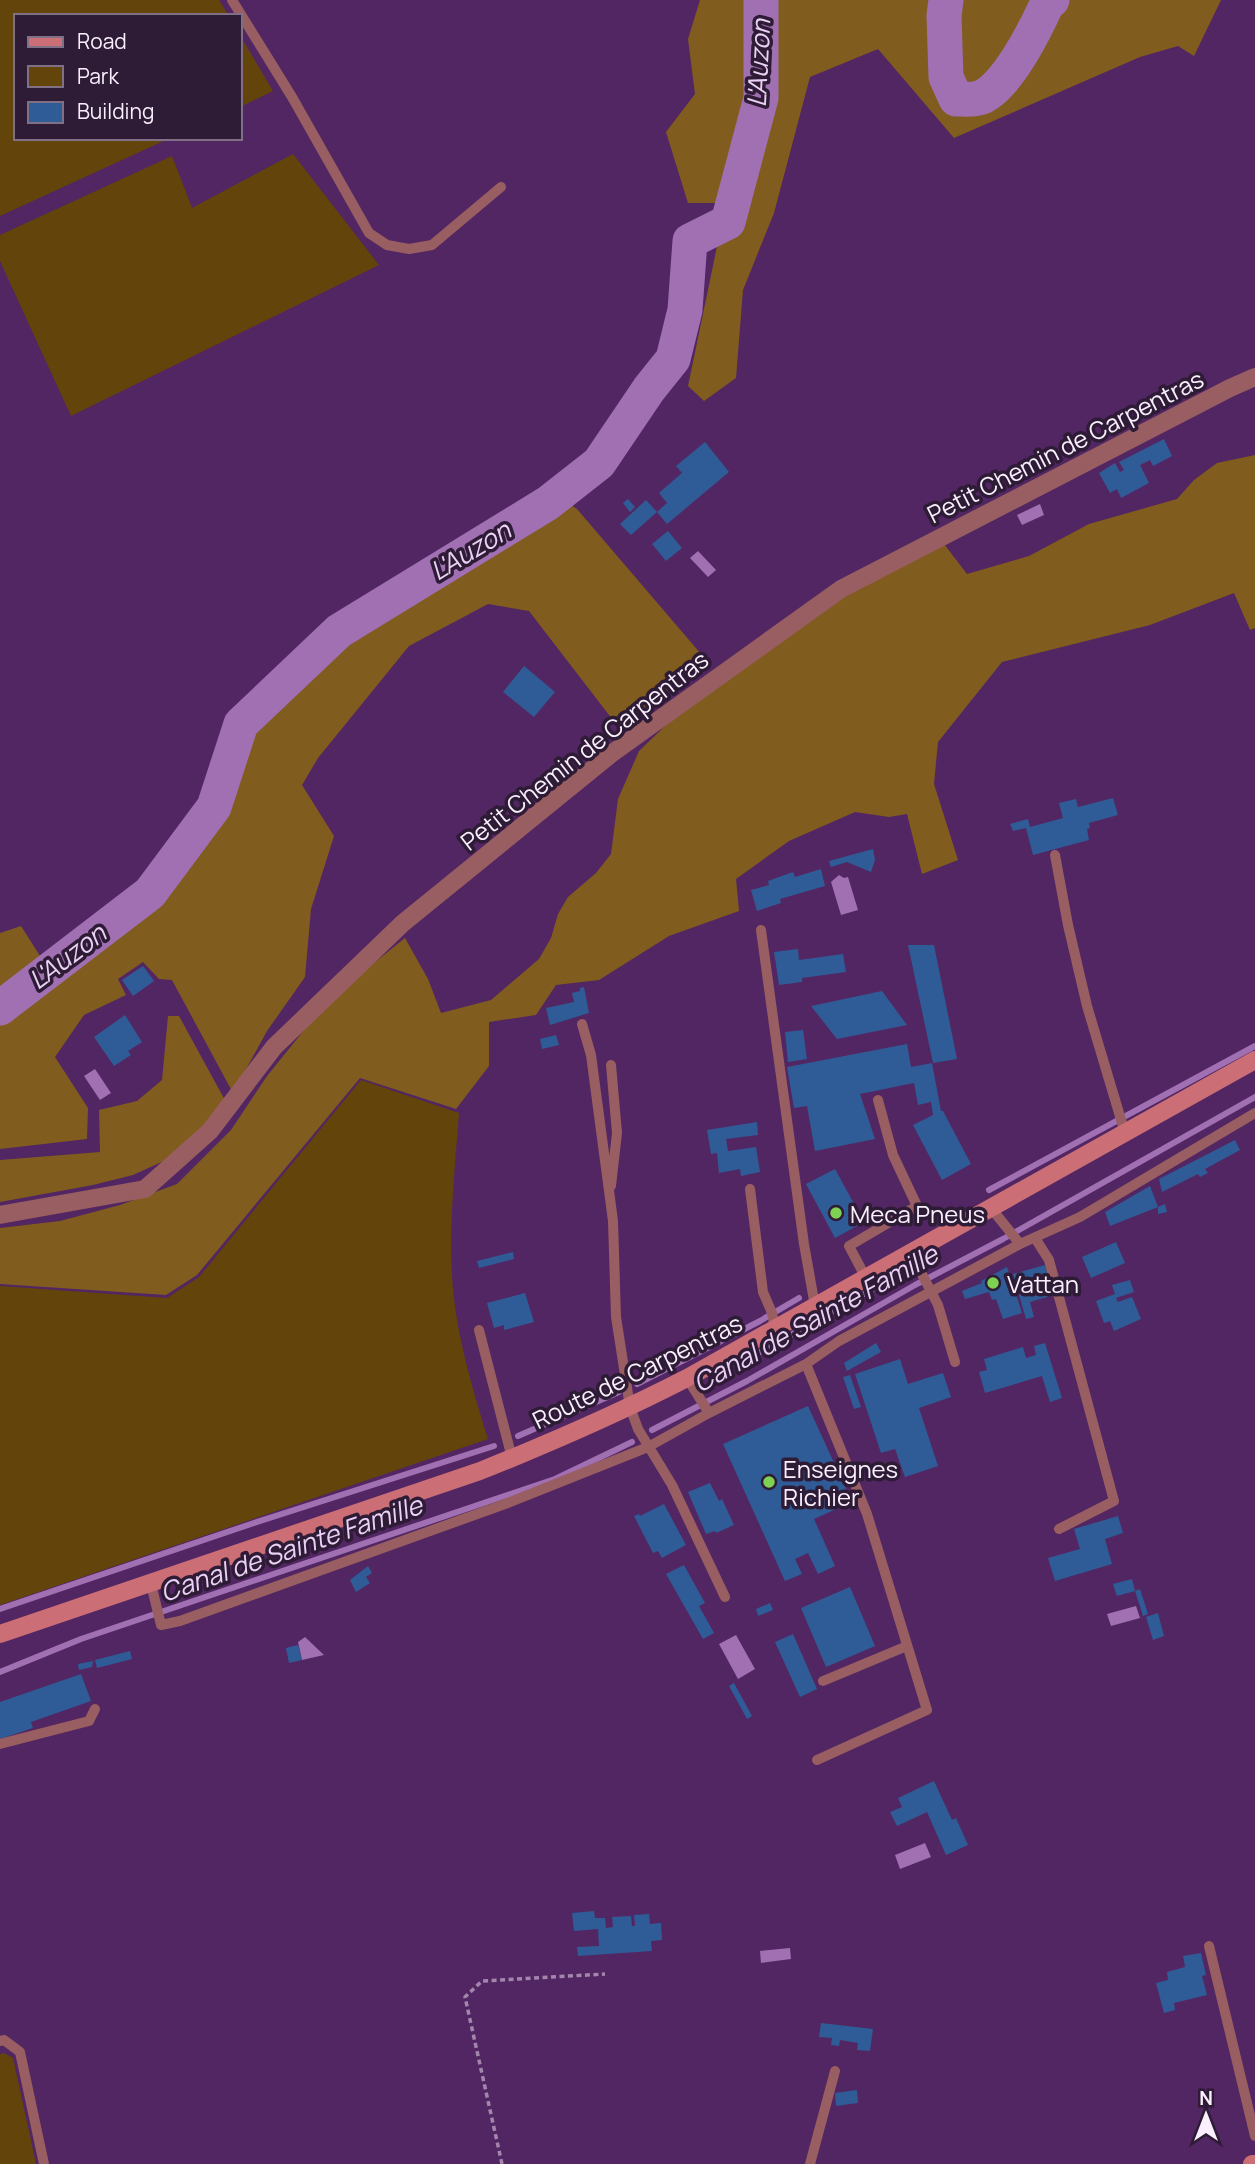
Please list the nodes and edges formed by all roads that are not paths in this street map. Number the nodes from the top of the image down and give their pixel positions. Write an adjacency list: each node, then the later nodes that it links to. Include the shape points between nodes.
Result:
1 (242, 16): 2 (lane, via 369,233 387,245 409,249 432,245)
2 (501, 187)
3 (1255, 377): 15 (street, Petit Chemin de Carpentras, via 841,589 611,754 403,923 275,1047 210,1131 145,1188)
4 (1055, 855): 11 (lane, via 1087,1006)
5 (761, 930): 21 (lane)
6 (582, 1024): 13 (lane, via 591,1055)
7 (1255, 1060): 11 (main road, Route de Carpentras)
8 (611, 1065): 13 (lane, via 617,1133)
9 (878, 1100): 19 (lane, via 893,1155 917,1206 849,1246)
10 (1255, 1113): 16 (lane, via 1080,1217)
11 (1125, 1133): 14 (main road, Route de Carpentras)
12 (750, 1189): 22 (lane, via 763,1292)
13 (609, 1196): 27 (lane, via 616,1317)
14 (991, 1208): 17 (lane); 18 (main road, Route de Carpentras)
15 (0, 1215)
16 (1035, 1238): 17 (lane); 31 (lane, via 1049,1260 1114,1501)
17 (1020, 1244): 20 (lane)
18 (911, 1253): 19 (main road, Route de Carpentras); 20 (lane)
19 (866, 1278): 21 (main road, Route de Carpentras)
20 (930, 1291): 24 (lane); 25 (lane)
21 (815, 1306): 22 (main road, Route de Carpentras)
22 (775, 1329): 26 (main road, Route de Carpentras)
23 (479, 1330): 30 (lane)
24 (956, 1362)
25 (806, 1364): 28 (lane); 35 (lane, via 867,1514)
26 (687, 1378): 27 (main road, Route de Carpentras); 28 (lane)
27 (630, 1407): 29 (lane); 30 (main road, Route de Carpentras)
28 (709, 1413): 29 (lane)
29 (648, 1447): 32 (lane, via 505,1504 180,1621 161,1625); 33 (lane, via 672,1485)
30 (512, 1458): 32 (main road, Route de Carpentras)
31 (1059, 1529)
32 (151, 1584): 34 (main road, Route de Carpentras)
33 (725, 1597)
34 (0, 1634)
35 (908, 1646): 36 (lane); 39 (lane, via 927,1710)
36 (823, 1681)
37 (95, 1709): 38 (lane, via 89,1721)
38 (0, 1744)
39 (817, 1760)
40 (1209, 1946): 43 (lane)
41 (0, 2041): 44 (lane, via 20,2052)
42 (835, 2070): 45 (lane)
43 (1255, 2136)
44 (44, 2164)
45 (810, 2164)

